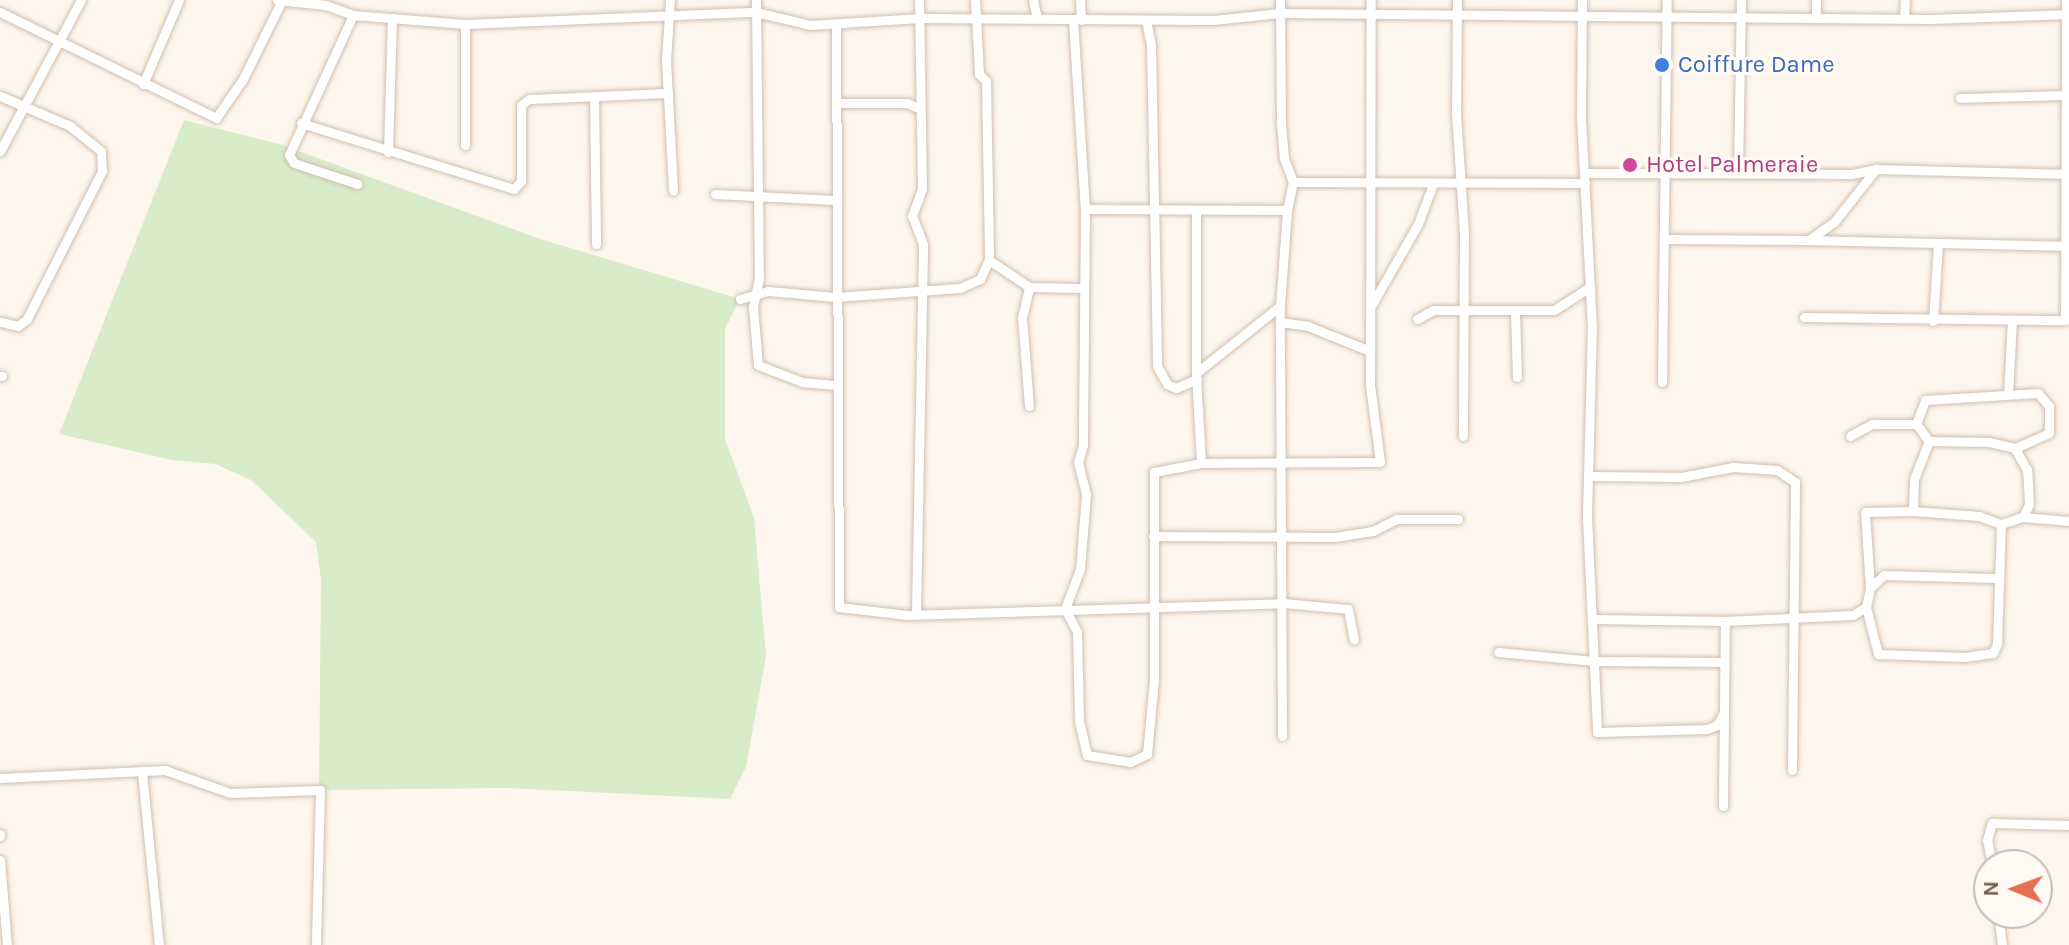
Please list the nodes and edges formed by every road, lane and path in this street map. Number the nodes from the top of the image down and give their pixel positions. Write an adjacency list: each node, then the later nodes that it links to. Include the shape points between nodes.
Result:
1 (81, 0): 40 (street)
2 (179, 0): 41 (street)
3 (280, 0): 25 (street, via 326,5); 41 (street, via 220,118 207,117)
4 (670, 0): 35 (street)
5 (756, 0): 20 (street)
6 (919, 0): 30 (street)
7 (975, 0): 31 (street)
8 (1033, 0): 34 (street)
9 (1080, 0): 36 (street)
10 (1280, 0): 21 (street)
11 (1371, 0): 22 (street)
12 (1457, 0): 28 (street)
13 (1582, 0): 32 (street)
14 (1667, 0): 23 (street)
15 (1741, 0): 26 (street)
16 (1816, 0): 27 (street)
17 (1905, 0): 33 (street)
18 (2066, 0): 24 (street)
19 (0, 12): 40 (street)
20 (756, 12): 35 (street); 39 (street, via 810,25); 66 (street)
21 (1280, 13): 22 (street); 37 (street); 59 (street, via 1282,134)
22 (1371, 14): 28 (street); 61 (street)
23 (1667, 14): 26 (street); 32 (street); 56 (street)
24 (2067, 14): 33 (street); 43 (street)
25 (353, 15): 29 (street); 50 (street)
26 (1740, 15): 27 (street); 55 (street)
27 (1816, 15): 33 (street)
28 (1458, 16): 32 (street); 63 (street)
29 (392, 18): 38 (street); 53 (street)
30 (920, 18): 31 (street); 39 (street); 49 (street)
31 (973, 18): 34 (street); 77 (street, via 979,74 986,81)
32 (1581, 18): 58 (street)
33 (1904, 18)
34 (1037, 19): 36 (street)
35 (665, 20): 38 (street); 42 (street)
36 (1077, 20): 37 (street); 68 (street)
37 (1146, 21): 69 (street)
38 (465, 24): 51 (street)
39 (836, 25): 47 (street)
40 (60, 44): 41 (street); 48 (street)
41 (143, 84)
42 (668, 93): 45 (street); 64 (street)
43 (2067, 95): 46 (street); 57 (street)
44 (0, 96): 48 (street)
45 (594, 97): 53 (street, via 529,99 521,105 521,181 514,189); 74 (street)
46 (1960, 98)
47 (836, 103): 49 (street, via 907,103); 67 (street)
48 (22, 106): 52 (street); 94 (street, via 70,126 101,151 102,171 27,319 18,326)
49 (918, 108): 82 (street, via 922,189 912,216 923,244)
50 (301, 123): 53 (street); 60 (street, via 289,155 294,163)
51 (465, 145)
52 (0, 151)
53 (388, 152)
54 (1876, 169): 55 (street, via 1852,174); 57 (street); 73 (street, via 1834,222)
55 (1738, 170): 56 (street)
56 (1663, 172): 58 (street); 72 (street)
57 (2067, 174): 76 (street)
58 (1585, 178): 63 (street); 79 (street)
59 (1293, 182): 61 (street); 70 (street)
60 (358, 184)
61 (1372, 184): 62 (street); 86 (street)
62 (1433, 184): 63 (street); 86 (street, via 1418,224)
63 (1459, 184): 87 (street)
64 (673, 191)
65 (715, 194): 66 (street)
66 (755, 194): 67 (street); 81 (street)
67 (835, 200): 83 (street)
68 (1085, 209): 69 (street); 80 (street)
69 (1154, 210): 71 (street); 97 (street, via 1157,366 1167,384 1176,388)
70 (1287, 210): 71 (street); 85 (street)
71 (1196, 213): 97 (street)
72 (1664, 239): 73 (street); 99 (street)
73 (1809, 240): 75 (street)
74 (596, 244)
75 (1938, 244): 76 (street); 92 (street)
76 (2066, 246): 91 (street)
77 (989, 260): 78 (street); 82 (street, via 980,279 960,288)
78 (1029, 287): 80 (street); 102 (street, via 1022,318)
79 (1590, 287): 88 (street, via 1554,310); 110 (street)
80 (1082, 288): 123 (street, via 1083,445 1078,462 1085,512 1080,569)
81 (756, 291): 83 (street); 84 (street); 100 (street, via 758,365 802,382)
82 (921, 292): 83 (street); 124 (street)
83 (836, 297): 100 (street)
84 (740, 299)
85 (1280, 306): 95 (street); 97 (street)
86 (1371, 306): 96 (street)
87 (1464, 311): 88 (street); 90 (street, via 1433,310); 104 (street)
88 (1515, 313): 98 (street)
89 (1804, 317): 92 (street)
90 (1417, 319)
91 (2067, 320): 93 (street)
92 (1933, 321): 93 (street)
93 (2012, 321): 101 (street)
94 (0, 322)
95 (1280, 322): 96 (street, via 1308,326); 109 (street)
96 (1370, 351): 109 (street, via 1380,462)
97 (1196, 376): 108 (street)
98 (1517, 377)
99 (1662, 382)
100 (836, 385): 124 (street, via 839,607)
101 (2008, 394): 103 (street, via 1925,400); 107 (street, via 2044,397 2051,420 2043,438)
102 (1029, 406)
103 (1916, 424): 105 (street, via 1872,424); 106 (street)
104 (1463, 436)
105 (1850, 436)
106 (1929, 441): 107 (street); 111 (street, via 1914,479)
107 (2015, 448): 112 (street, via 2027,470 2029,504)
108 (1201, 463): 109 (street); 117 (street, via 1154,472)
109 (1279, 465): 116 (street)
110 (1589, 476): 125 (street, via 1681,477 1733,467 1777,470 1795,482); 126 (street)
111 (1913, 511): 115 (street, via 1979,516); 119 (street, via 1865,512)
112 (2023, 517): 114 (street); 115 (street)
113 (1458, 519): 116 (street, via 1397,519 1373,531 1335,537)
114 (2069, 521)
115 (2001, 524): 118 (street)
116 (1281, 535): 117 (street); 120 (street)
117 (1153, 536): 121 (street)
118 (1996, 578): 119 (street, via 1884,575); 122 (street, via 1997,644 1983,656 1878,654)
119 (1870, 588): 122 (street)
120 (1283, 603): 121 (street); 128 (street, via 1348,609); 133 (street)
121 (1154, 606): 123 (street); 123 (street, via 1147,754 1130,762 1087,755 1079,721 1077,632)
122 (1866, 607): 125 (street, via 1853,615)
123 (1065, 609): 124 (street)
124 (916, 614)
125 (1794, 617): 127 (street); 134 (street)
126 (1594, 619): 127 (street); 130 (street)
127 (1725, 621): 131 (street)
128 (1354, 639)
129 (1498, 652): 130 (street)
130 (1594, 661): 131 (street); 132 (street, via 1597,732 1707,729)
131 (1722, 662): 132 (street)
132 (1723, 714): 137 (street)
133 (1282, 736)
134 (1792, 770)
135 (142, 772): 136 (street); 143 (street); 144 (street, via 185,775 230,793 320,790)
136 (0, 778)
137 (1723, 806)
138 (2069, 825): 139 (street, via 1992,823)
139 (1989, 849)
140 (0, 860): 141 (street)
141 (1, 885): 142 (street)
142 (7, 945)
143 (159, 945)
144 (316, 945)

